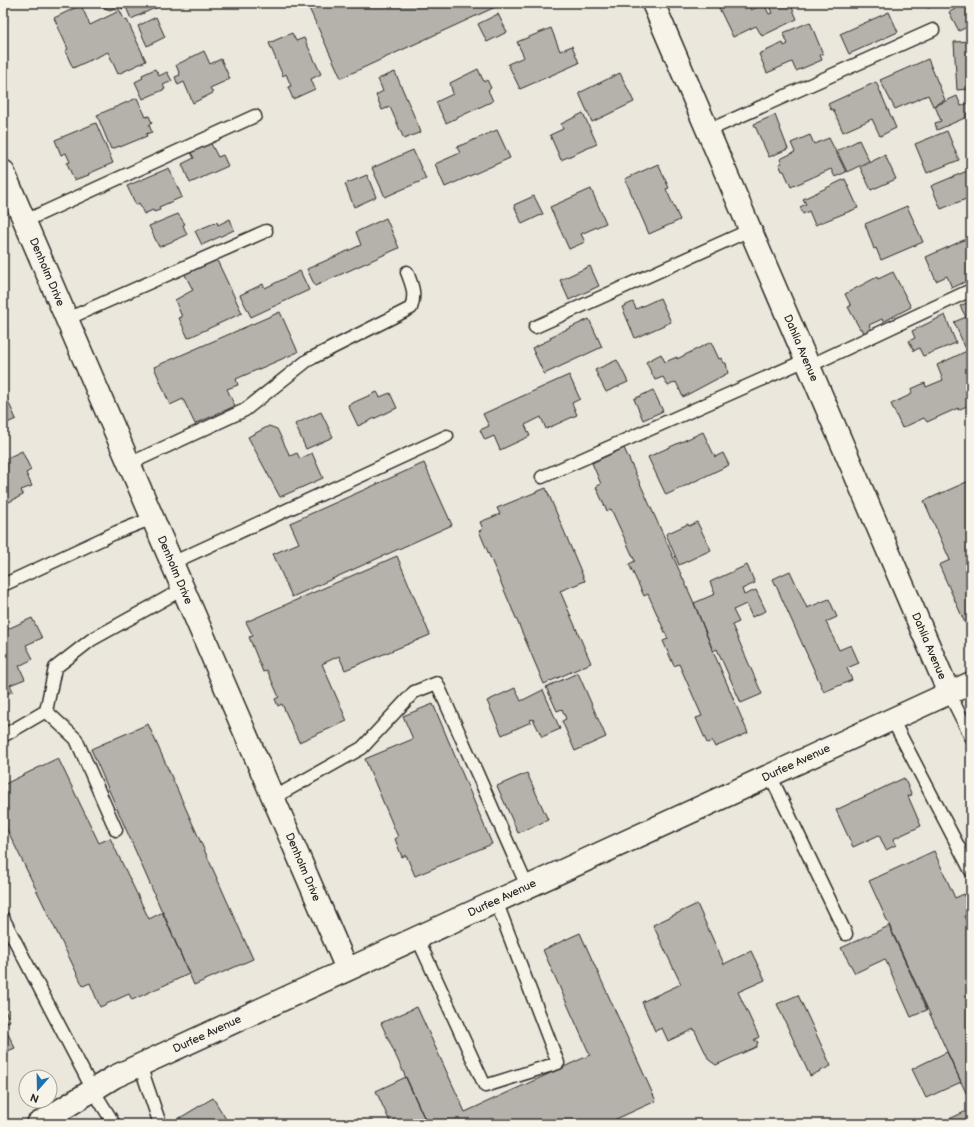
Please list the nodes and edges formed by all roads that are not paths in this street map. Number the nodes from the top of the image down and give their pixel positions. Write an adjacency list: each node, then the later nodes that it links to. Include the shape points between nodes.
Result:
1 (652, 3): 4 (street, Dahlia Avenue)
2 (933, 30): 4 (lane)
3 (255, 116): 6 (lane)
4 (707, 131): 7 (street, Dahlia Avenue)
5 (3, 171): 6 (street, Denholm Drive)
6 (25, 221): 11 (street, Denholm Drive)
7 (750, 230): 12 (lane); 13 (street, Dahlia Avenue)
8 (266, 231): 11 (lane)
9 (407, 272): 15 (lane, via 414,288 411,308 308,360 245,410)
10 (971, 290): 13 (lane)
11 (67, 319): 15 (street, Denholm Drive)
12 (535, 327)
13 (808, 363): 16 (lane); 22 (street, Dahlia Avenue)
14 (447, 436): 18 (lane)
15 (129, 464): 17 (street, Denholm Drive)
16 (542, 477)
17 (152, 518): 18 (street, Denholm Drive); 19 (lane)
18 (172, 563): 20 (street, Denholm Drive)
19 (3, 585)
20 (183, 589): 23 (lane, via 91,640 55,668); 28 (street, Denholm Drive)
21 (971, 683): 22 (street, Durfee Avenue)
22 (949, 693): 24 (street, Durfee Avenue); 26 (lane)
23 (46, 710): 25 (lane); 29 (lane, via 76,739)
24 (892, 719): 27 (street, Durfee Avenue); 30 (lane)
25 (3, 736)
26 (971, 737)
27 (770, 775): 31 (street, Durfee Avenue); 34 (lane)
28 (273, 798): 31 (lane, via 362,748 414,692 437,683); 36 (street, Denholm Drive)
29 (116, 830)
30 (971, 871)
31 (527, 886): 32 (street, Durfee Avenue)
32 (496, 901): 35 (street, Durfee Avenue); 35 (lane, via 558,1063 485,1086)
33 (3, 918): 38 (lane)
34 (846, 934)
35 (417, 937): 36 (street, Durfee Avenue)
36 (347, 969): 37 (street, Durfee Avenue)
37 (140, 1065): 38 (street, Durfee Avenue); 41 (lane)
38 (93, 1090): 39 (street, Durfee Avenue); 40 (lane)
39 (38, 1124)
40 (114, 1124)
41 (160, 1124)

